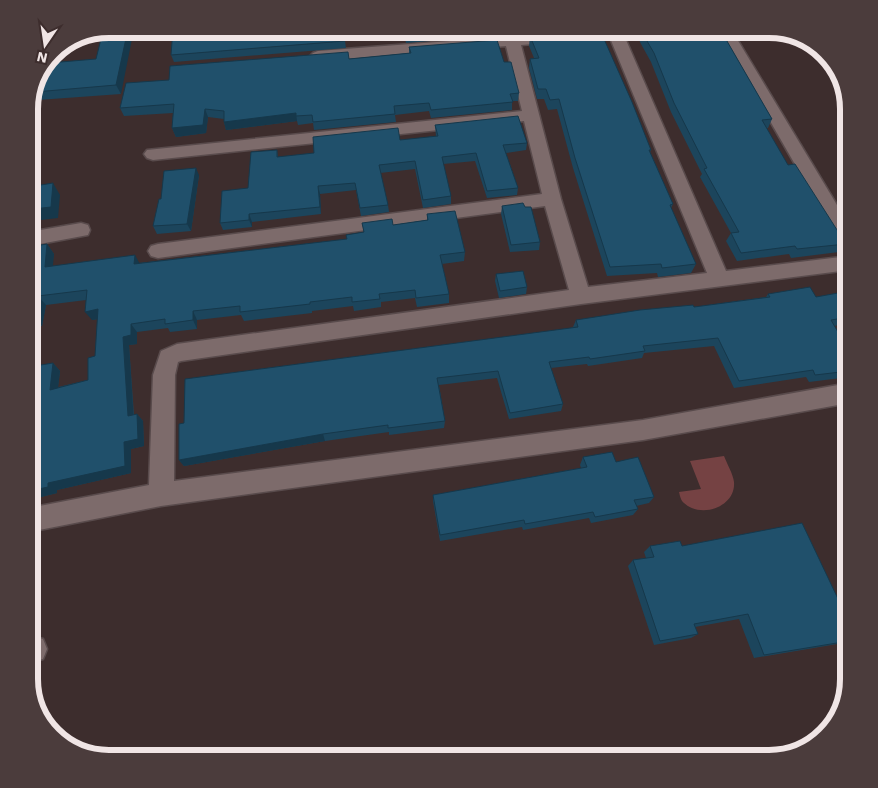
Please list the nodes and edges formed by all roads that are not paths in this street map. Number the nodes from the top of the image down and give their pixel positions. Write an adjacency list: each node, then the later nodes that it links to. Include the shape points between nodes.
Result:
1 (546, 37): 4 (street)
2 (618, 37): 14 (street)
3 (729, 37): 9 (street)
4 (512, 40): 5 (street); 6 (street)
5 (306, 57)
6 (532, 115): 7 (street); 8 (street)
7 (153, 154)
8 (552, 199): 12 (street); 15 (street)
9 (840, 226)
10 (81, 230): 11 (street)
11 (38, 237)
12 (158, 251)
13 (840, 264): 14 (street)
14 (720, 280): 15 (street)
15 (581, 296): 17 (street, via 178,353 169,357 164,375)
16 (840, 394): 17 (street, via 643,430)
17 (161, 494): 18 (street)
18 (38, 518)

